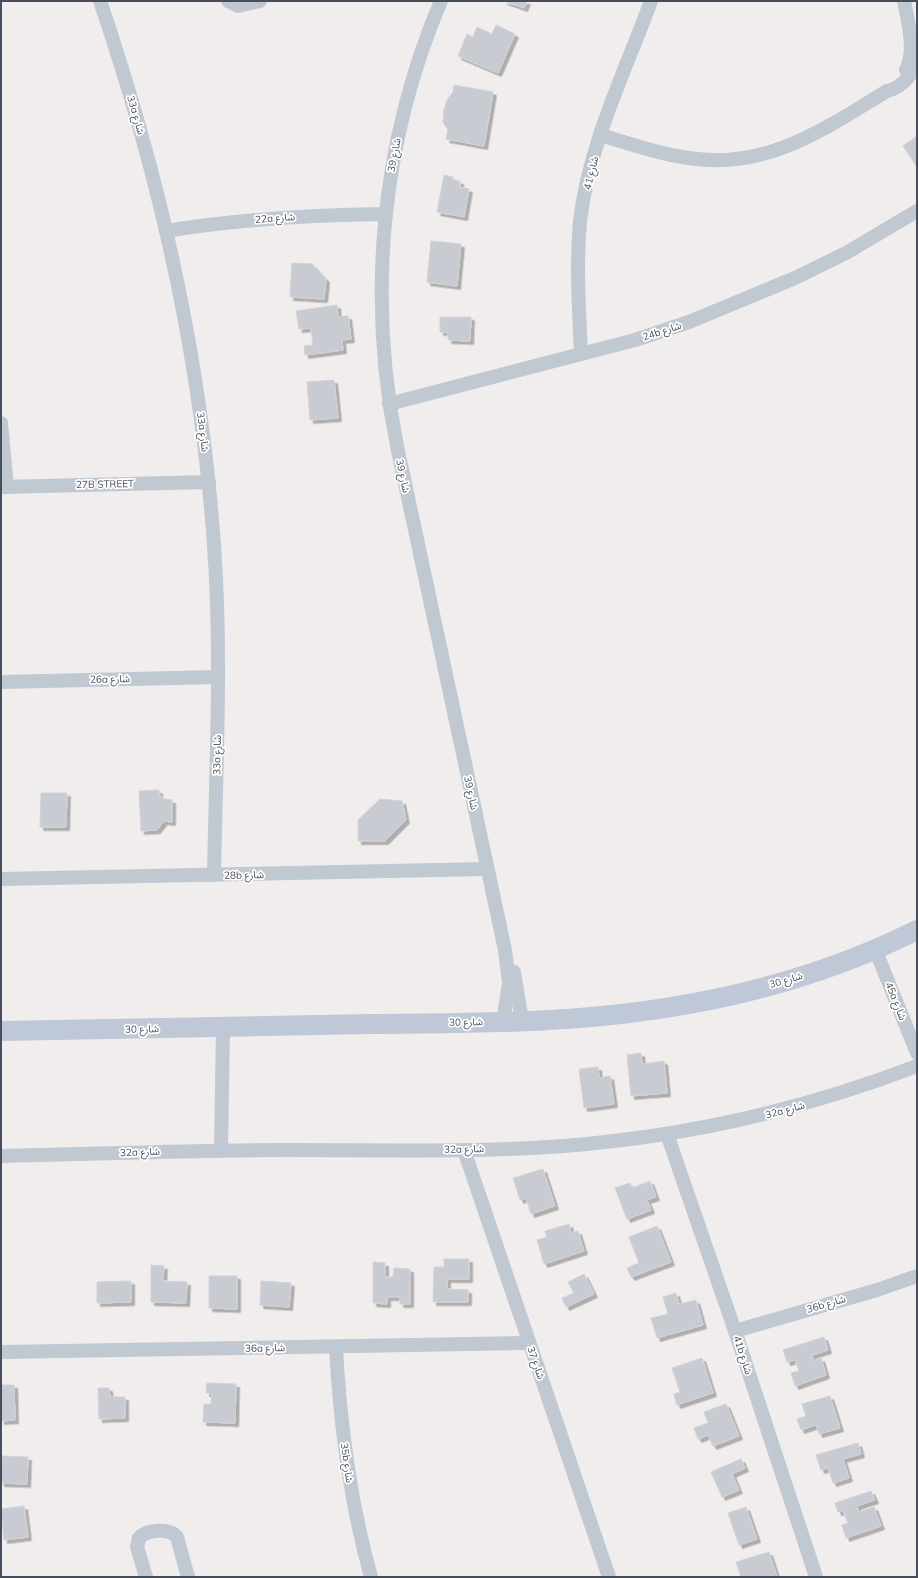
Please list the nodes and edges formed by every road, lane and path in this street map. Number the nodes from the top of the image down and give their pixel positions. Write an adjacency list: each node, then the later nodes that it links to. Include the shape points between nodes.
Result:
1 (100, 1): 14 (street, 33a شارع, via 130,92)
2 (228, 1): 3 (street, via 238,6)
3 (260, 1)
4 (441, 1): 13 (street, شارع 39, via 417,65 403,114)
5 (651, 1): 11 (street, شارع 41)
6 (904, 1): 7 (street)
7 (908, 23): 8 (street); 10 (street, via 911,47 909,63)
8 (917, 40)
9 (917, 60): 10 (street, via 905,81)
10 (887, 91): 11 (street, via 797,143 749,158 698,160)
11 (600, 135): 15 (street, شارع 41, via 580,220 578,264)
12 (917, 211): 15 (street, 24b شارع, via 846,253 743,301 656,333)
13 (385, 214): 14 (street, 22a شارع, via 219,222); 16 (street, شارع 39, via 381,290)
14 (166, 231): 18 (street, 33a شارع, via 192,356)
15 (581, 354): 16 (street, 24b شارع)
16 (389, 404): 22 (street, شارع 39)
17 (1, 423): 19 (street)
18 (209, 482): 19 (street, 27B STREET); 20 (street, 33a شارع)
19 (4, 487)
20 (218, 677): 21 (street, 26a شارع); 23 (street, 33a شارع)
21 (1, 682)
22 (487, 869): 23 (street, 28b شارع); 27 (street, شارع 39)
23 (214, 875): 24 (street, 28b شارع)
24 (1, 879)
25 (917, 930): 26 (street, شارع 30)
26 (875, 949): 28 (street, شارع 30, via 791,979 702,1001 611,1016); 32 (street, 45a شارع)
27 (505, 950): 28 (street, شارع 39, via 516,977); 29 (street, شارع 39, via 509,983)
28 (522, 1021): 29 (street, شارع 30)
29 (502, 1022): 30 (street, شارع 30)
30 (223, 1028): 31 (street, شارع 30); 35 (street)
31 (1, 1031)
32 (917, 1053)
33 (917, 1066): 34 (street, 32a شارع, via 771,1114)
34 (667, 1134): 36 (street, 32a شارع, via 533,1148); 39 (street, 41b شارع)
35 (221, 1150): 36 (street, 32a شارع); 37 (street, 32a شارع)
36 (464, 1150): 40 (street, شارع 37)
37 (1, 1156)
38 (917, 1276): 39 (street, 36b شارع)
39 (735, 1331): 47 (street, 41b شارع)
40 (529, 1343): 41 (street, 36a شارع); 46 (street, شارع 37)
41 (336, 1347): 42 (street, 36a شارع); 45 (street, 35b شارع, via 346,1460)
42 (1, 1352)
43 (146, 1577): 44 (street, via 137,1547 139,1538 146,1533 166,1531 177,1537)
44 (188, 1577)
45 (371, 1577)
46 (609, 1577)
47 (816, 1577)

